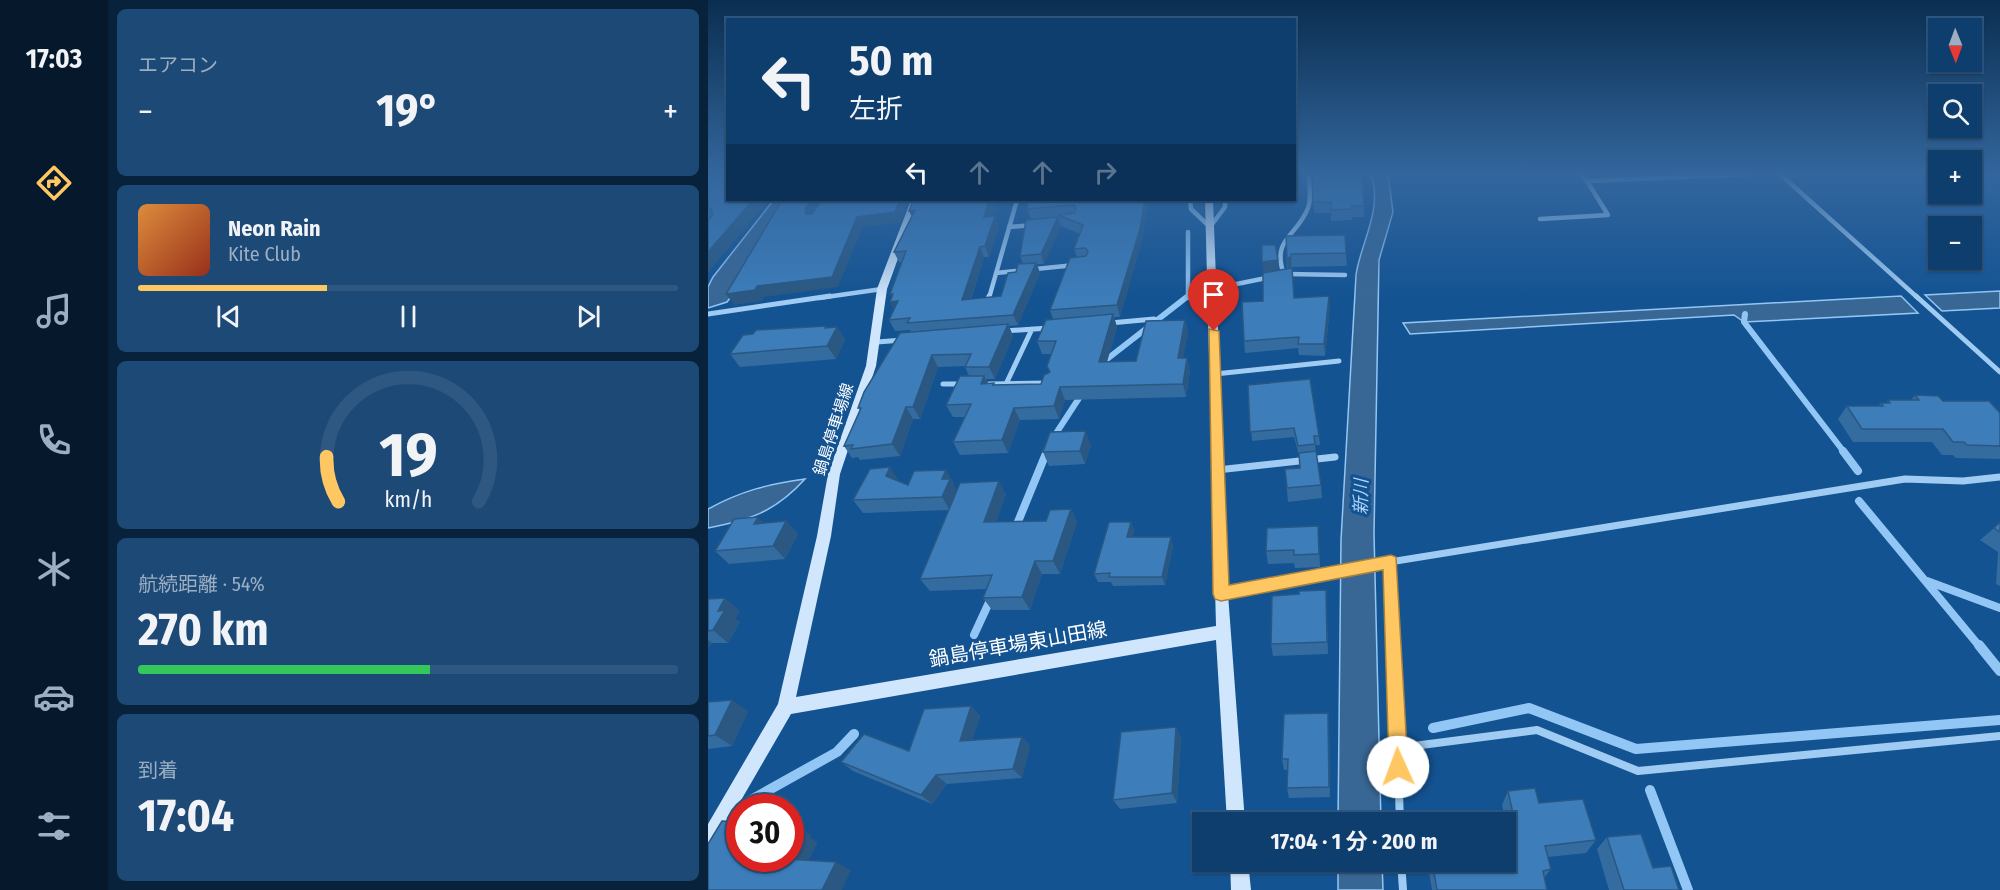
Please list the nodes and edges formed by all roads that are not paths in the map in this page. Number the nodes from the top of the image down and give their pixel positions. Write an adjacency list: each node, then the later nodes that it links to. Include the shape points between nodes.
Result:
1 (909, 216): 17 (main road, 鍋島停車場線)
2 (1012, 216): 11 (street)
3 (1199, 216): 12 (street)
4 (1210, 216): 12 (main road)
5 (1219, 216): 12 (street)
6 (1303, 216): 15 (street, via 1281,246 1278,257)
7 (1599, 216): 9 (street)
8 (1826, 216): 29 (street)
9 (1540, 219)
10 (1042, 224): 11 (street)
11 (1009, 227): 14 (street)
12 (1210, 227): 18 (main road)
13 (1087, 264): 14 (street)
14 (996, 273): 19 (street)
15 (1284, 275): 16 (street); 18 (street)
16 (1345, 275)
17 (882, 289): 20 (street); 27 (main road, 鍋島停車場線)
18 (1212, 289): 30 (main road)
19 (988, 300)
20 (708, 314)
21 (1154, 319): 22 (street)
22 (1099, 324)
23 (1054, 327): 24 (street)
24 (1032, 329): 25 (street); 35 (street)
25 (996, 332)
26 (912, 339): 27 (street)
27 (877, 342): 42 (main road, 鍋島停車場線, via 834,474)
28 (1340, 361): 30 (street)
29 (2000, 372)
30 (1215, 374): 37 (main road)
31 (1051, 383): 35 (street)
32 (943, 384): 33 (street)
33 (974, 384)
34 (985, 384): 35 (street)
35 (1006, 384)
36 (1335, 457): 37 (street)
37 (1217, 470): 40 (main road)
38 (2000, 477): 39 (street, via 1963,481 1905,479)
39 (1387, 562): 40 (street); 44 (street)
40 (1221, 594): 41 (main road)
41 (1223, 632): 42 (main road, 鍋島停車場東山田線); 45 (main road)
42 (786, 707): 47 (main road)
43 (2000, 736): 44 (street, via 1638,771 1537,730)
44 (1398, 748): 46 (street)
45 (1235, 812)
46 (1400, 812)
47 (708, 841)
48 (1240, 872): 50 (main road)
49 (1402, 872): 51 (street)
50 (1241, 890)
51 (1403, 890)

